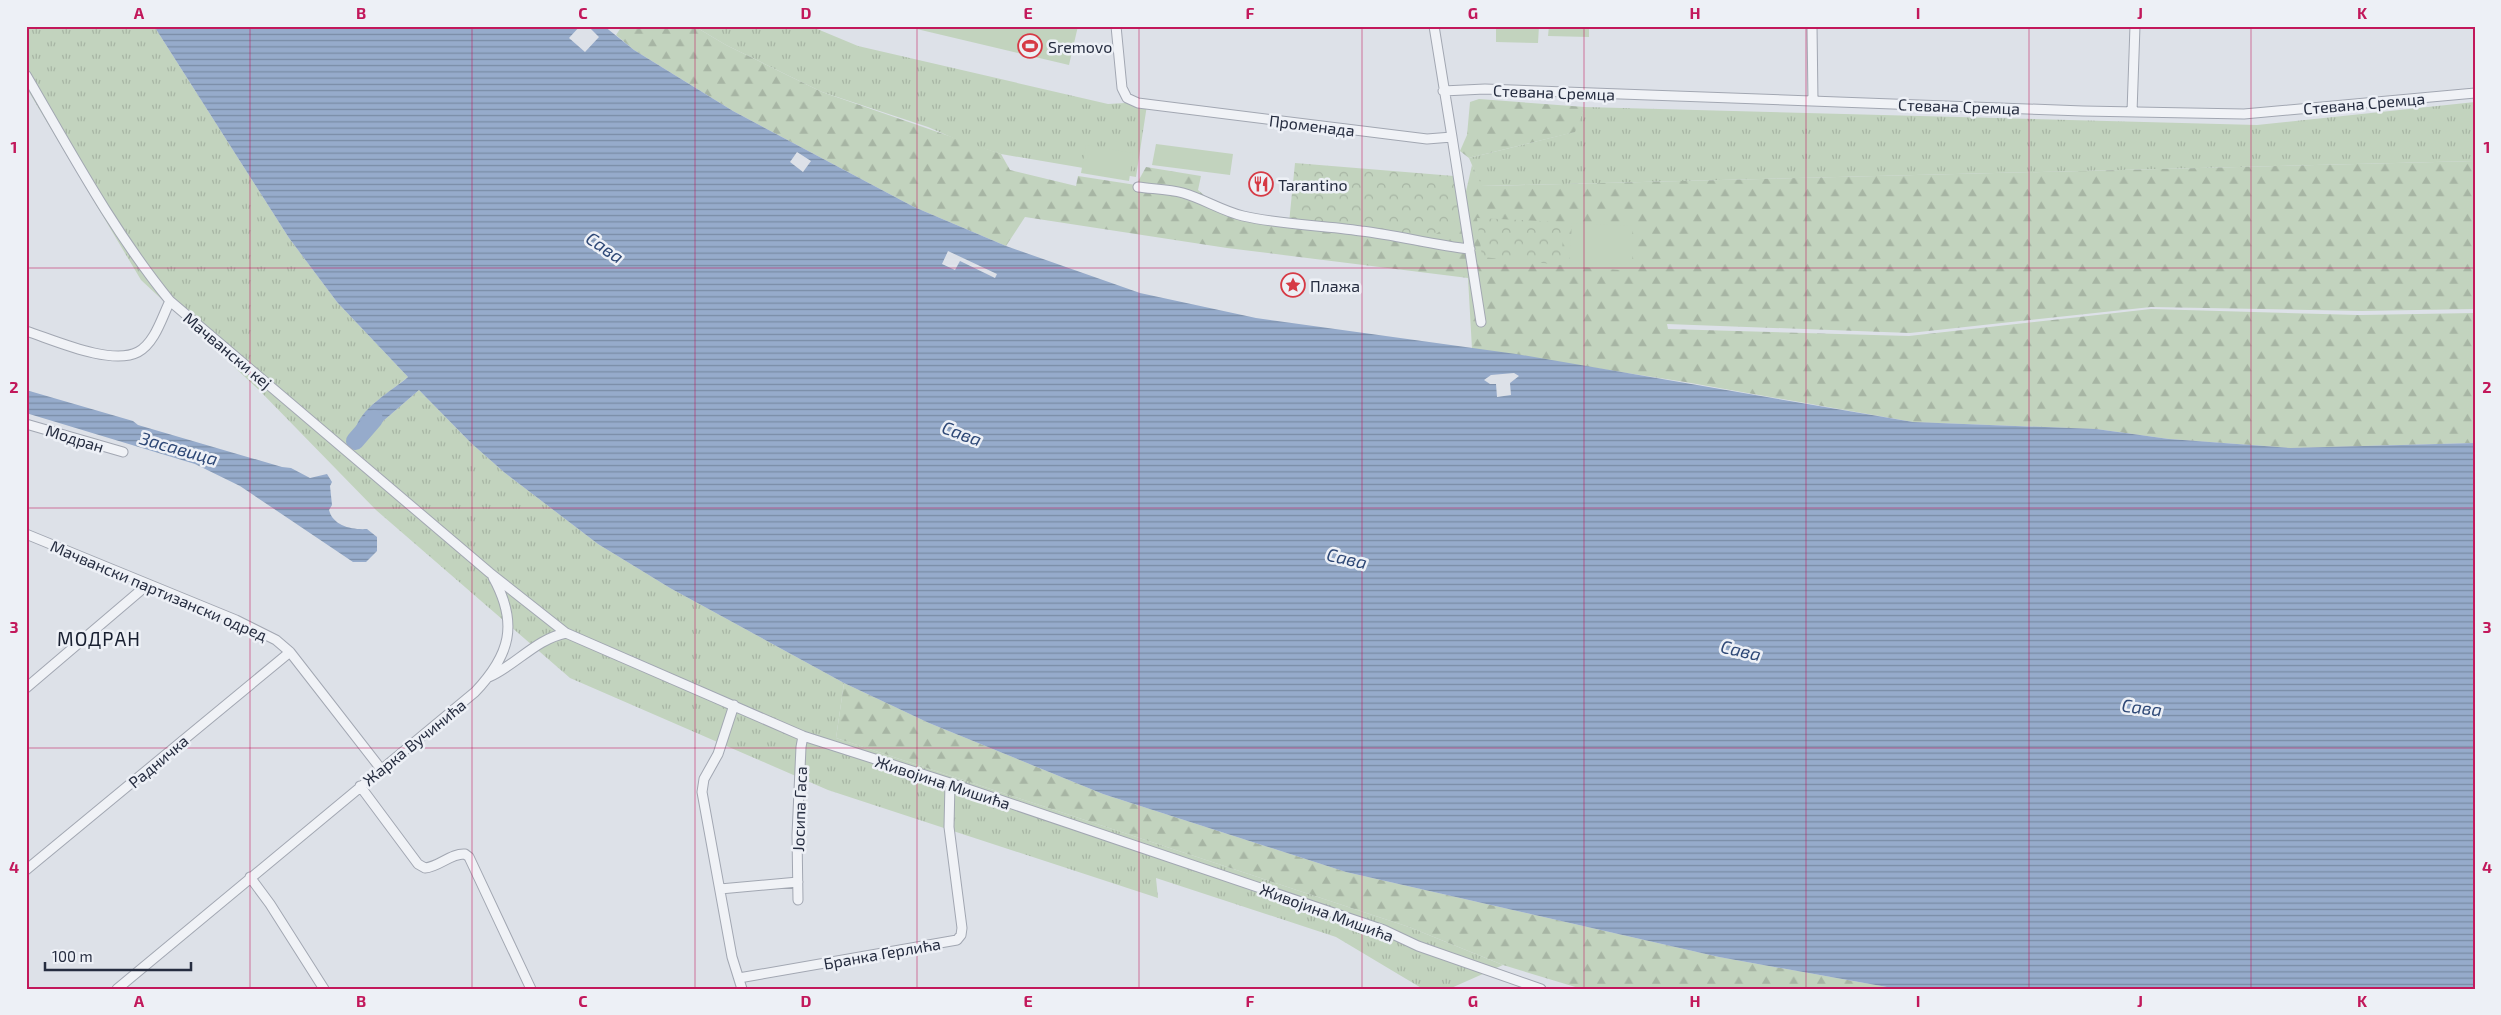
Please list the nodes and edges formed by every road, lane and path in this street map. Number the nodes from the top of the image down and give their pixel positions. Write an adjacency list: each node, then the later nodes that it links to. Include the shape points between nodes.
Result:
1 (1116, 26): 10 (street, Променада, via 1121,81 1127,98 1138,103 1427,139)
2 (1434, 26): 6 (street)
3 (1812, 26): 8 (street)
4 (2135, 26): 9 (street)
5 (26, 75): 13 (street, Мачвански кеј, via 105,211 147,273)
6 (1443, 91): 8 (street, Стевана Сремца, via 1485,89); 10 (street)
7 (2475, 93): 9 (street, Стевана Сремца, via 2244,114)
8 (1813, 101): 9 (street, Стевана Сремца)
9 (2132, 112)
10 (1452, 137): 12 (street)
11 (1138, 188): 12 (street, via 1181,192 1242,216 1373,232)
12 (1470, 249): 14 (street)
13 (170, 300): 15 (street, via 155,334 139,352 124,357 106,356); 19 (street, Мачвански кеј)
14 (1481, 322)
15 (26, 332)
16 (26, 424): 17 (street, Модран)
17 (123, 452)
18 (26, 534): 20 (street, Мачвански партизански одред)
19 (490, 573): 21 (street, Живојина Мишића); 23 (street, Жарка Вучинића, via 506,603 508,638 501,658)
20 (147, 585): 22 (street, Мачвански партизански одред, via 251,626); 24 (street)
21 (566, 633): 23 (street, via 543,641 505,670); 25 (street, Живојина Мишића)
22 (290, 652): 27 (street, Мачвански партизански одред); 30 (street, Радничка)
23 (488, 678): 27 (street, Жарка Вучинића)
24 (26, 688)
25 (734, 705): 26 (street, Живојина Мишића); 33 (street, via 718,754 704,779 702,792)
26 (803, 736): 28 (street, Живојина Мишића); 32 (street, Јосипа Гаса, via 797,835)
27 (380, 768): 29 (street, Жарка Вучинића)
28 (950, 783): 35 (street, Бранка Герлића, via 949,827 962,928 957,940); 40 (street, Живојина Мишића, via 1375,927 1418,946)
29 (360, 786): 31 (street, Жарка Вучинића); 38 (street, via 418,864 431,868 459,853 469,858)
30 (26, 870)
31 (250, 877): 36 (street, Жарка Вучинића); 37 (street)
32 (798, 882): 33 (street); 34 (street, Јосипа Гаса)
33 (720, 889): 35 (street)
34 (798, 900)
35 (739, 978): 39 (street)
36 (117, 989)
37 (324, 989)
38 (531, 989)
39 (742, 989)
40 (1541, 989)

